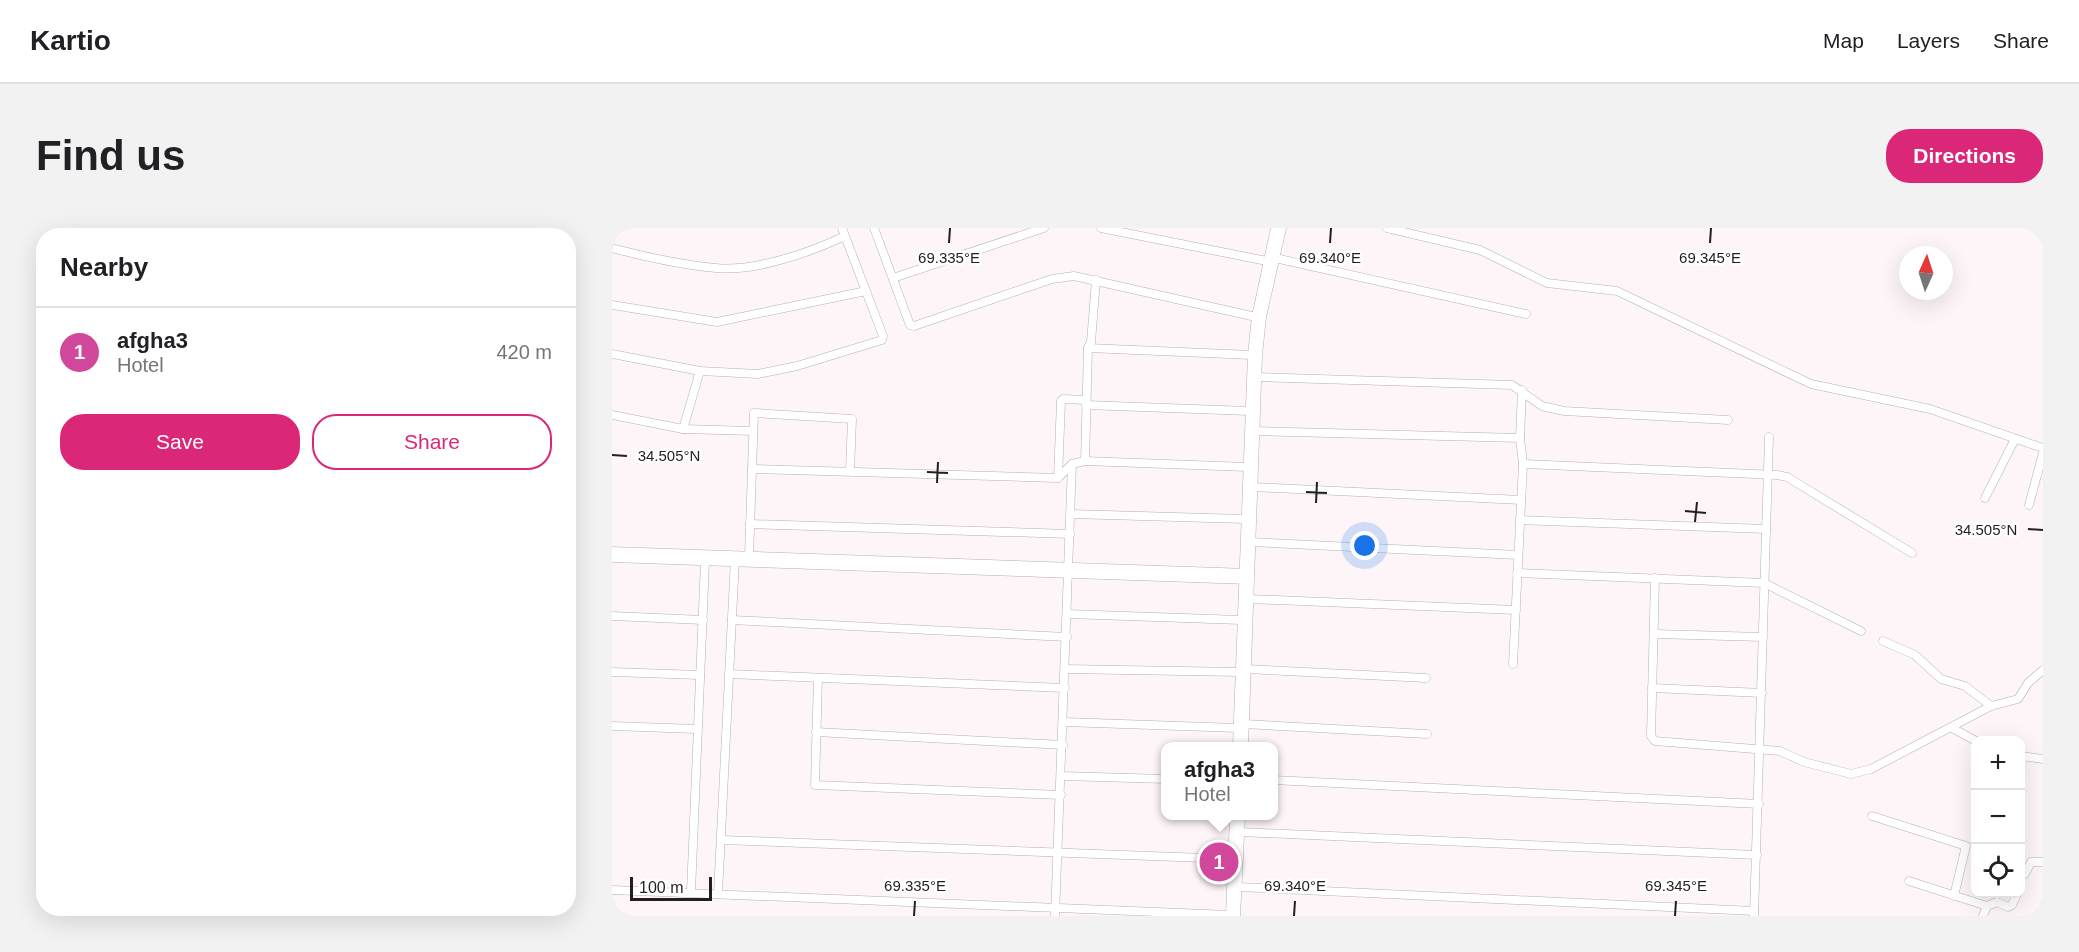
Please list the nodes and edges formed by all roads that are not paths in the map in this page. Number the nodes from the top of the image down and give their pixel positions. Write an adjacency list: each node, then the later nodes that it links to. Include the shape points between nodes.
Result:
1 (874, 228): 10 (street)
2 (1044, 228): 10 (street)
3 (1101, 228): 9 (street)
4 (1275, 228): 9 (street)
5 (1282, 228): 9 (street)
6 (1388, 228): 32 (street, via 1480,250 1547,283 1617,291 1811,384 1930,409)
7 (844, 232): 8 (street, via 810,253 718,269); 12 (street)
8 (612, 248)
9 (1271, 260): 14 (street); 15 (street); 16 (street)
10 (893, 278): 11 (street, via 910,325 914,326 1052,279 1074,276)
11 (1096, 280): 15 (street); 17 (street)
12 (866, 291): 13 (street, via 717,322); 20 (street, via 883,336 878,342 758,374)
13 (612, 305)
14 (1526, 314)
15 (1256, 317): 16 (street)
16 (1258, 328): 19 (street); 21 (street)
17 (1088, 348): 19 (street); 23 (street)
18 (612, 354): 20 (street)
19 (1252, 355): 24 (street)
20 (700, 372): 27 (street)
21 (1257, 377): 22 (street, via 1512,385); 29 (street)
22 (1522, 390): 26 (street, via 1542,406 1564,411); 31 (street)
23 (1086, 402): 24 (street); 35 (street); 42 (street, via 1061,401)
24 (1249, 411): 38 (street)
25 (612, 415): 27 (street)
26 (1728, 420)
27 (683, 429): 28 (street)
28 (753, 431): 39 (street); 40 (street, via 757,412 852,419)
29 (1255, 431): 31 (street); 43 (street)
30 (1769, 437): 41 (street)
31 (1520, 438): 37 (street)
32 (2015, 439): 33 (street); 44 (street)
33 (2043, 448)
34 (2043, 453): 46 (street)
35 (1085, 461): 36 (street); 38 (street)
36 (1072, 464): 42 (street); 47 (street)
37 (1522, 464): 41 (street); 45 (street)
38 (1247, 467): 48 (street)
39 (752, 469): 40 (street); 50 (street)
40 (850, 471): 42 (street)
41 (1768, 474): 51 (street); 55 (street, via 1787,477)
42 (1058, 478)
43 (1253, 487): 45 (street); 53 (street)
44 (1985, 498)
45 (1521, 500): 49 (street)
46 (2029, 505)
47 (1071, 514): 48 (street); 52 (street)
48 (1245, 519): 63 (street)
49 (1520, 520): 51 (street); 56 (street)
50 (750, 524): 52 (street); 57 (street)
51 (1766, 530): 65 (street)
52 (1070, 534): 61 (street)
53 (1251, 542): 56 (street); 63 (street)
54 (612, 551): 59 (street)
55 (1912, 553)
56 (1518, 555): 62 (street)
57 (749, 556): 59 (street); 61 (street)
58 (612, 558): 60 (street)
59 (735, 558): 60 (street); 61 (street); 71 (street)
60 (705, 561): 70 (street)
61 (1069, 571): 63 (street); 68 (street)
62 (1517, 573): 64 (street); 67 (street)
63 (1246, 577): 66 (street); 72 (street)
64 (1655, 578): 65 (street); 74 (street)
65 (1764, 583): 73 (street); 76 (street)
66 (1249, 599): 67 (street); 81 (street)
67 (1516, 610): 78 (street)
68 (1068, 614): 72 (street); 75 (street)
69 (612, 616): 70 (street)
70 (703, 620): 84 (street)
71 (732, 620): 75 (street); 83 (street)
72 (1241, 620): 81 (street)
73 (1861, 631)
74 (1655, 634): 76 (street); 88 (street)
75 (1067, 637): 79 (street)
76 (1762, 637): 89 (street)
77 (1883, 641): 90 (street, via 1915,655 1941,679 1965,686)
78 (1513, 664)
79 (1065, 669): 81 (street); 87 (street)
80 (2043, 670): 90 (street, via 2018,699)
81 (1243, 671): 86 (street); 93 (street)
82 (612, 672): 84 (street)
83 (729, 674): 85 (street); 114 (street)
84 (700, 675): 95 (street)
85 (818, 678): 87 (street); 96 (street)
86 (1426, 678)
87 (1065, 688): 91 (street)
88 (1652, 688): 89 (street); 102 (street, via 1655,741)
89 (1762, 693): 102 (street)
90 (1991, 706): 94 (street)
91 (1064, 722): 93 (street); 101 (street)
92 (612, 726): 95 (street)
93 (1241, 726): 97 (street); 99 (street); 100 (street)
94 (1952, 728): 98 (street); 102 (street, via 1851,774 1804,762 1780,751)
95 (697, 729): 123 (street)
96 (816, 732): 101 (street); 108 (street, via 817,786)
97 (1426, 734)
98 (1971, 738)
99 (1238, 742)
100 (1243, 742)
101 (1063, 745): 105 (street)
102 (1761, 750): 109 (street)
103 (2025, 757): 104 (street)
104 (2043, 759)
105 (1062, 776): 106 (street); 108 (street)
106 (1161, 779)
107 (1278, 780): 109 (street)
108 (1061, 795): 115 (street)
109 (1759, 804): 116 (street)
110 (1872, 816): 125 (street, via 1966,846)
111 (1234, 820): 117 (street)
112 (1241, 820): 113 (street)
113 (1240, 832): 116 (street); 121 (street)
114 (720, 840): 115 (street); 124 (street)
115 (1059, 853): 117 (street); 128 (street)
116 (1757, 855): 129 (street)
117 (1232, 859): 130 (street)
118 (2043, 862): 119 (street, via 2031,862)
119 (2025, 870)
120 (1910, 881): 125 (street)
121 (1238, 887): 129 (street); 130 (street)
122 (612, 890): 123 (street)
123 (691, 892): 124 (street)
124 (718, 894): 128 (street)
125 (1954, 896): 127 (street)
126 (2015, 898): 127 (street, via 2012,905 1997,902)
127 (1987, 906): 131 (street)
128 (1055, 912): 130 (street)
129 (1754, 914)
130 (1232, 916)
131 (1983, 916)

